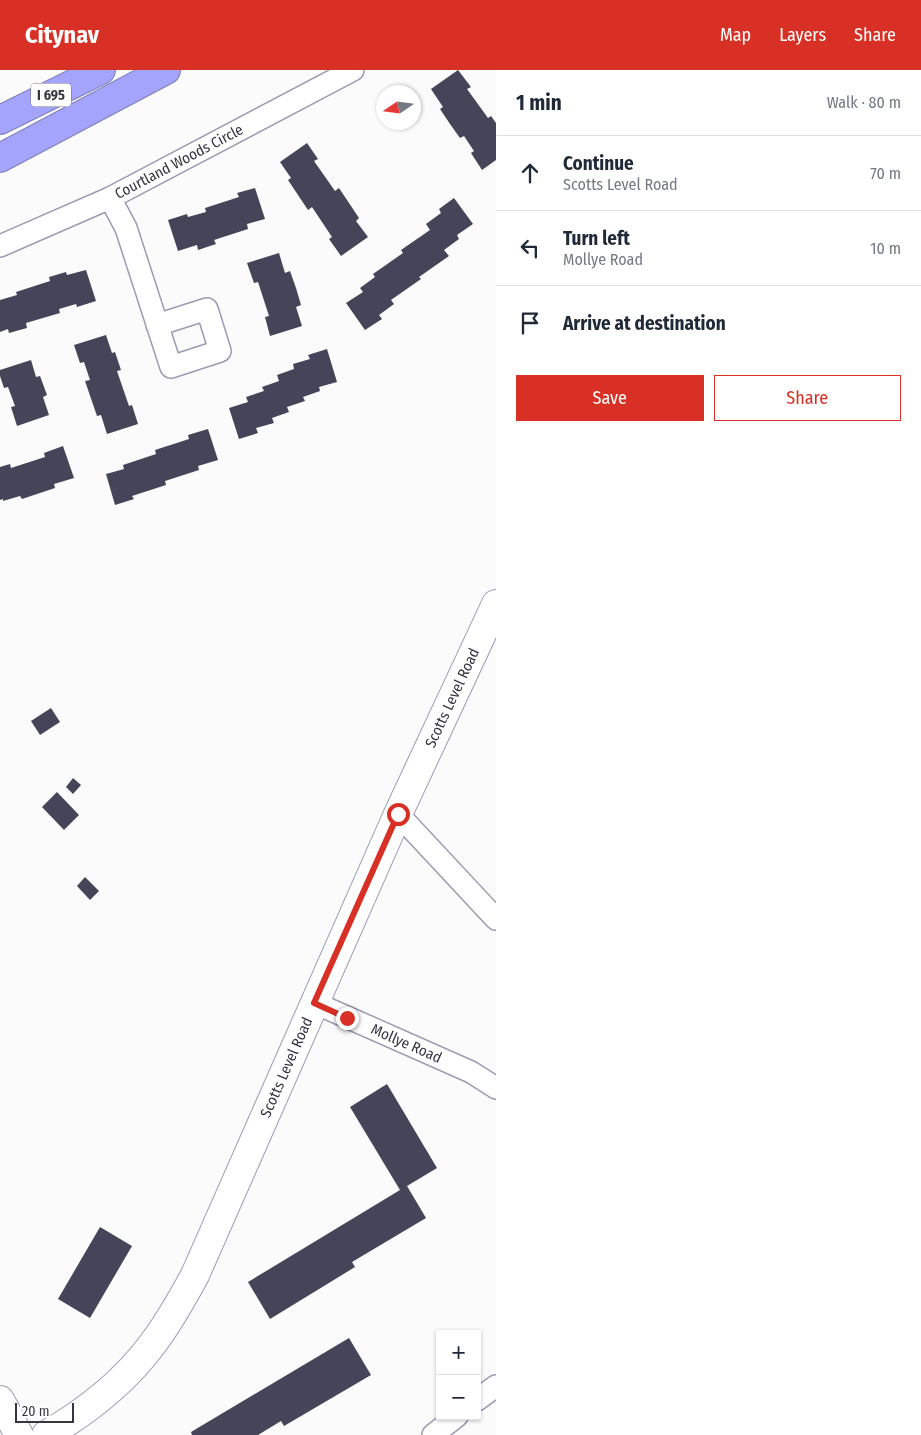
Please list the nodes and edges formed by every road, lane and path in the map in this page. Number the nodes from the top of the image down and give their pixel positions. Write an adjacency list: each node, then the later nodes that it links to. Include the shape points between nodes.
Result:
1 (101, 70): 4 (highway, I 695)
2 (166, 70): 5 (highway)
3 (353, 70): 6 (street, Courtland Woods Circle)
4 (0, 120)
5 (0, 158)
6 (110, 198): 7 (street, Courtland Woods Circle); 8 (street, via 126,228)
7 (0, 246)
8 (157, 325)
9 (496, 604): 10 (main road, Scotts Level Road)
10 (398, 814): 11 (street); 12 (main road, Scotts Level Road)
11 (496, 919)
12 (314, 1003): 13 (street, Mollye Road, via 471,1072); 19 (main road, Scotts Level Road, via 207,1250 180,1301 152,1346 128,1372 84,1410)
13 (496, 1088)
14 (496, 1386): 15 (street)
15 (481, 1397)
16 (0, 1400): 18 (main road)
17 (452, 1420): 20 (street)
18 (19, 1435)
19 (46, 1435)
20 (433, 1435)

